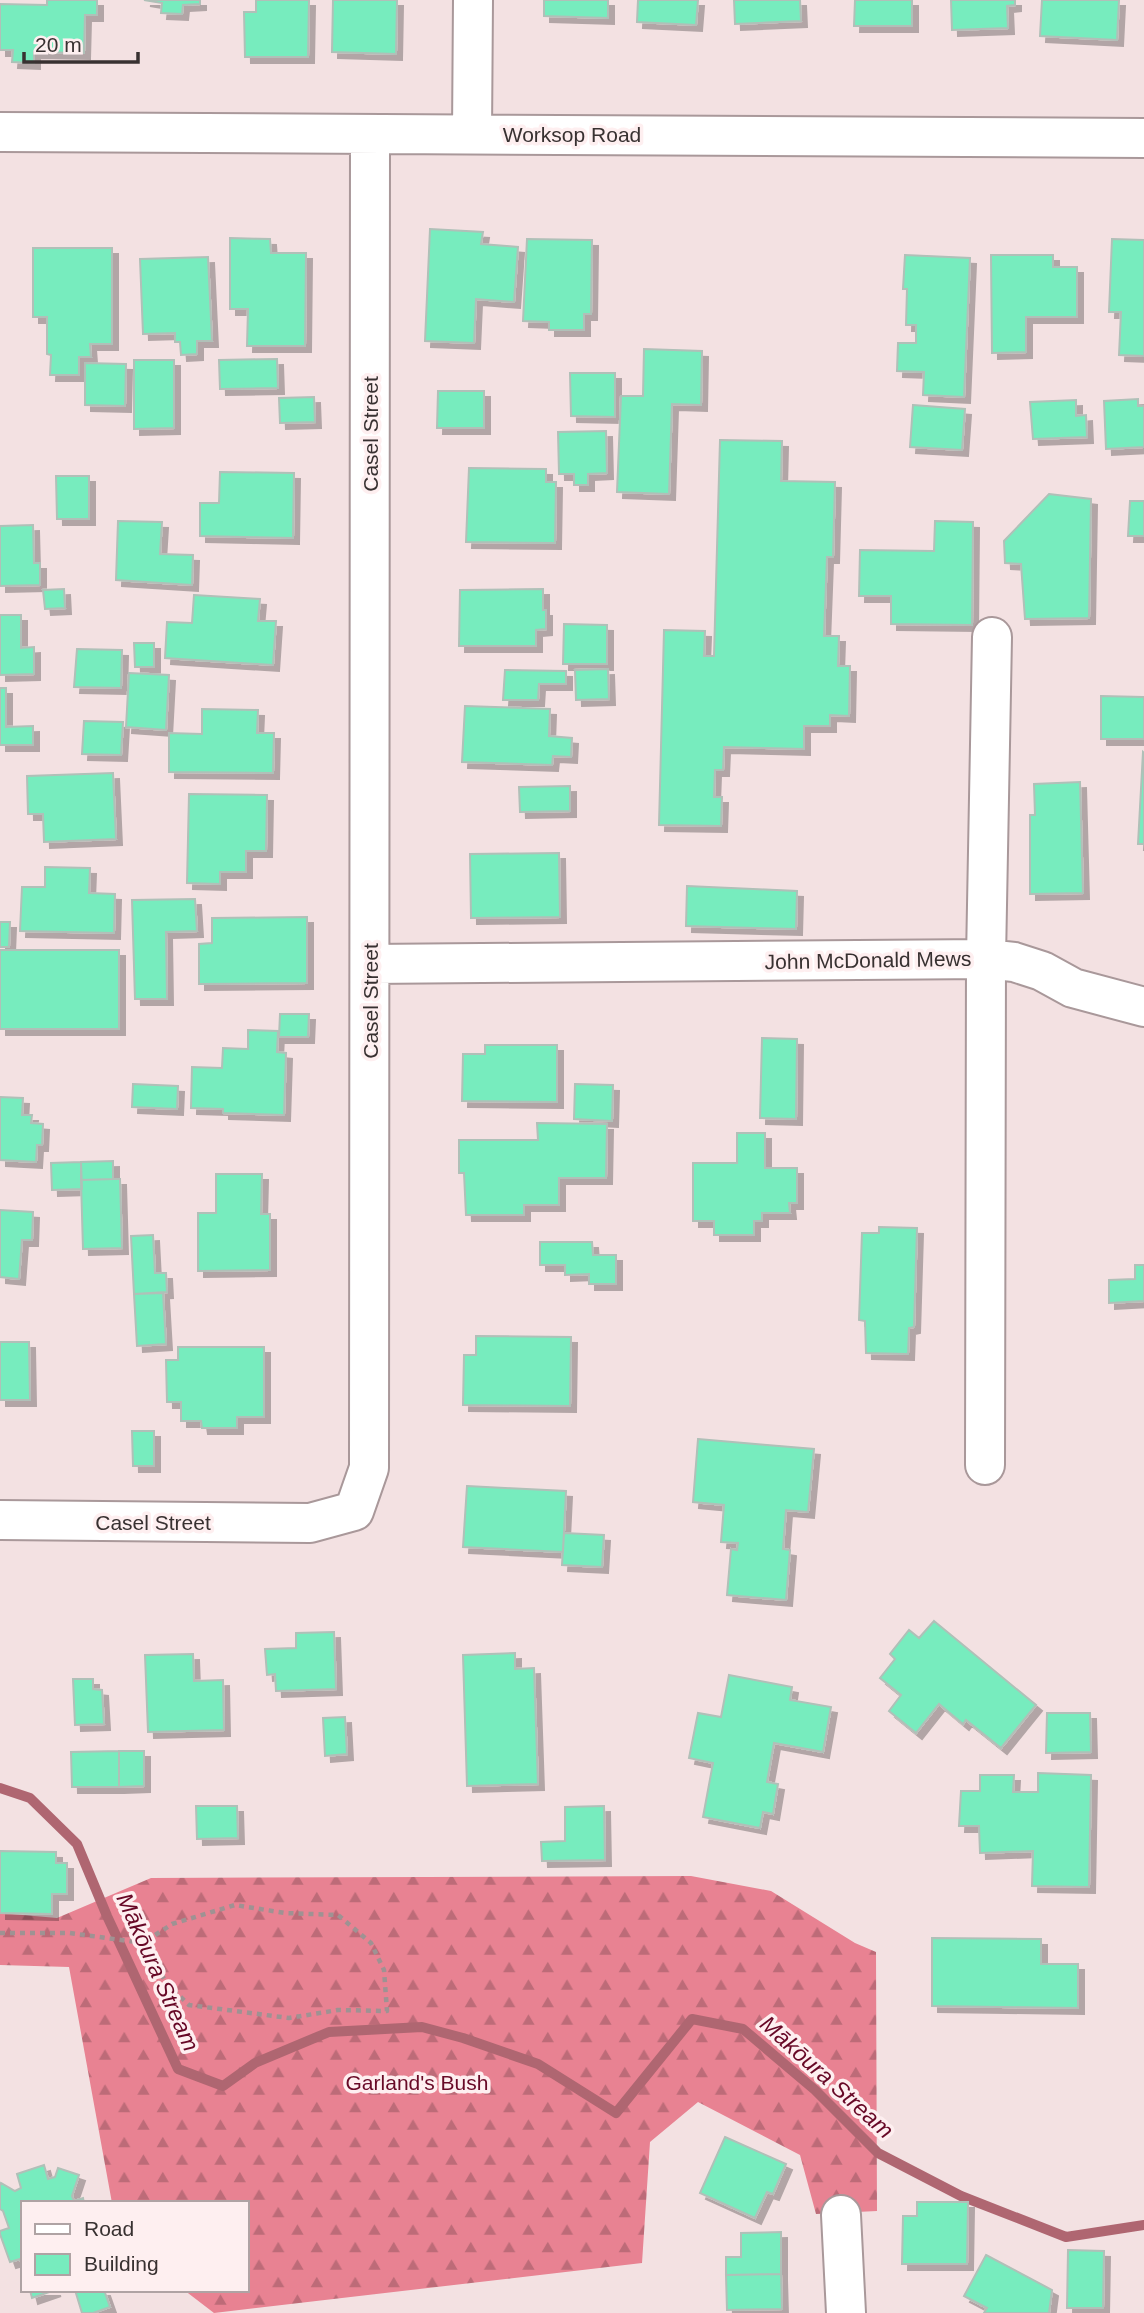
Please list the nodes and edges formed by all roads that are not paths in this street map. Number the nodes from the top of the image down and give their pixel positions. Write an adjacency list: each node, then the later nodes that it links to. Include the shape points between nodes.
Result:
1 (473, 0): 3 (street)
2 (0, 131): 4 (street, Worksop Road)
3 (472, 133): 4 (street, Worksop Road); 5 (street, Worksop Road)
4 (370, 134): 8 (street, Casel Street)
5 (1144, 138)
6 (992, 637): 7 (street)
7 (986, 959): 8 (street, John McDonald Mews); 9 (street, via 1014,961 1073,988); 10 (street, John McDonald Mews)
8 (370, 964): 11 (street, Casel Street, via 369,1468 354,1511 310,1523)
9 (1144, 1007)
10 (985, 1465)
11 (0, 1520)
12 (841, 2216): 13 (street)
13 (846, 2313)

